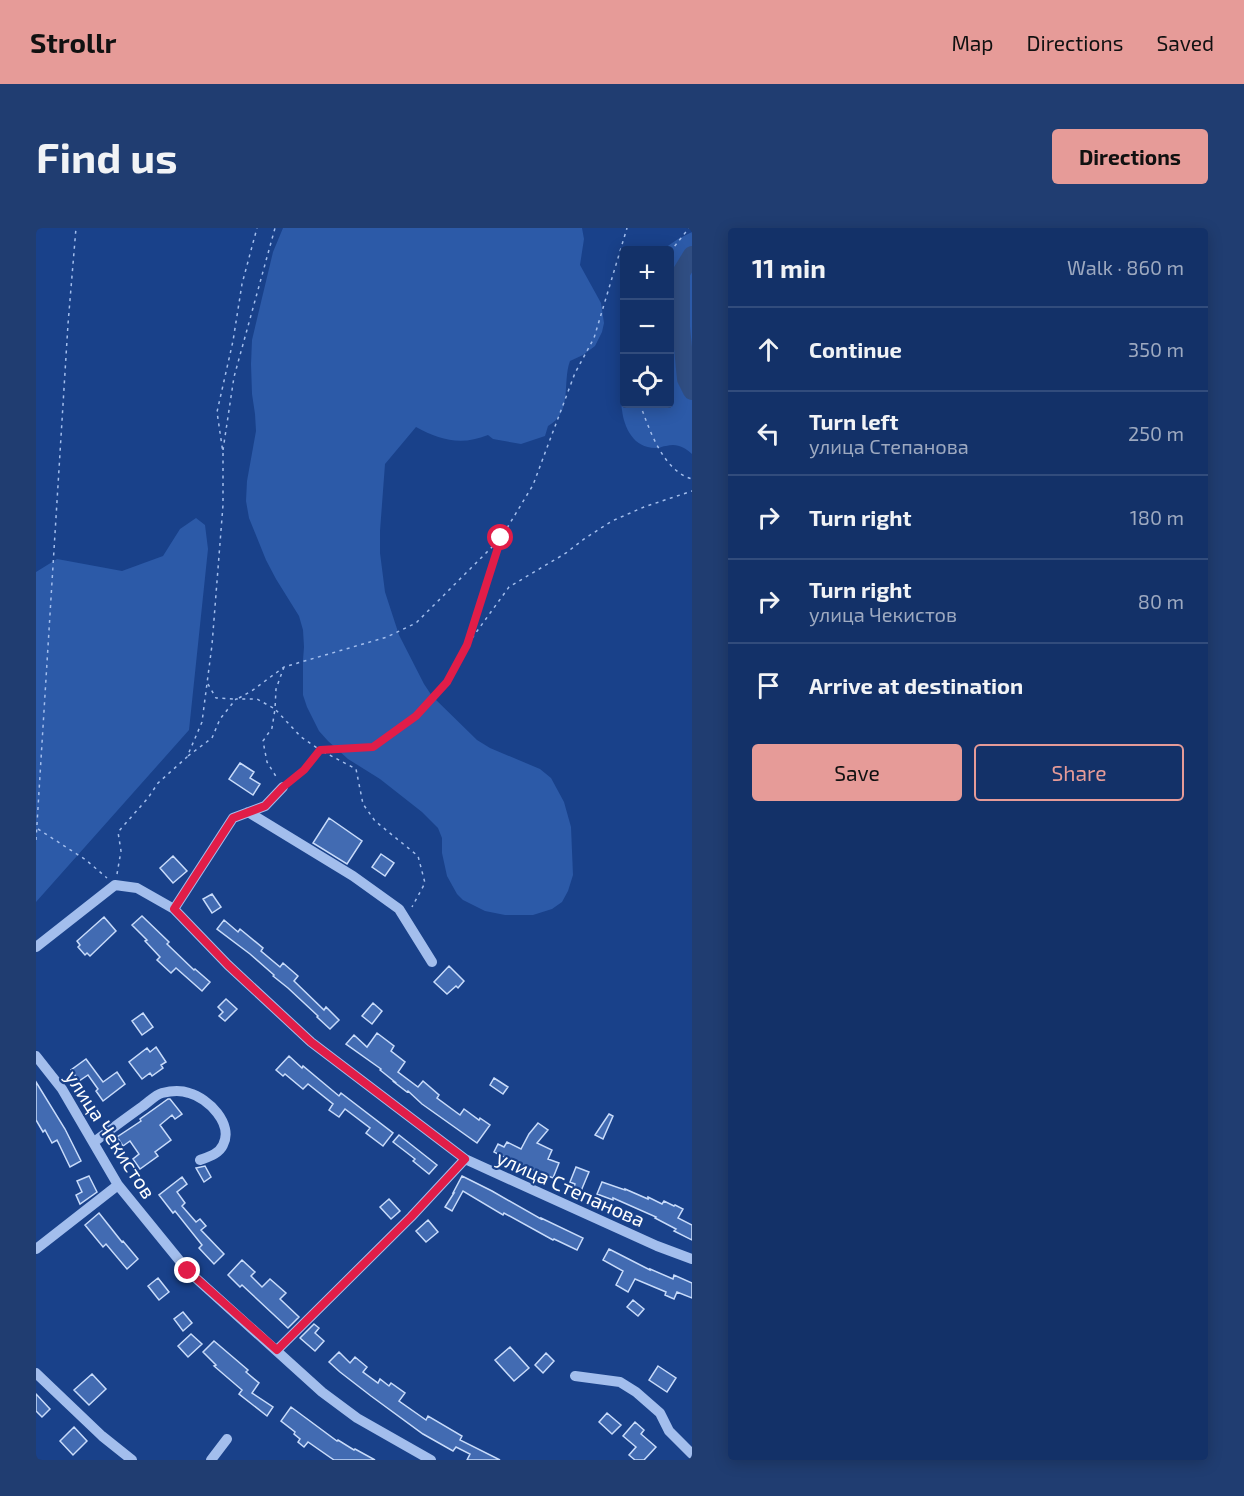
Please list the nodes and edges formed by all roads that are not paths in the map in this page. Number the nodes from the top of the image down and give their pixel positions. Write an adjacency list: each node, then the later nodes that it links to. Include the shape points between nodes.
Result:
1 (283, 787): 2 (street, via 265,806)
2 (248, 812): 3 (street, via 233,818); 5 (street, via 399,909)
3 (174, 909): 4 (street, улица Степанова, via 137,888 115,885); 8 (street, улица Степанова, via 311,1042)
4 (36, 947)
5 (432, 962)
6 (36, 1056): 7 (street, улица Чекистов, via 62,1089)
7 (94, 1142): 9 (street, via 160,1094 190,1093 216,1111 224,1123 223,1146); 10 (street, улица Чекистов)
8 (465, 1159): 12 (street, улица Степанова); 13 (street)
9 (201, 1161)
10 (118, 1185): 11 (street); 13 (street, улица Чекистов, via 188,1271)
11 (36, 1249)
12 (692, 1259)
13 (277, 1350): 20 (street, улица Чекистов, via 357,1418)
14 (36, 1373): 18 (street)
15 (575, 1376): 17 (street, via 620,1382 636,1392 660,1413 669,1431)
16 (227, 1439): 19 (street)
17 (692, 1454)
18 (132, 1460)
19 (211, 1460)
20 (431, 1460)

